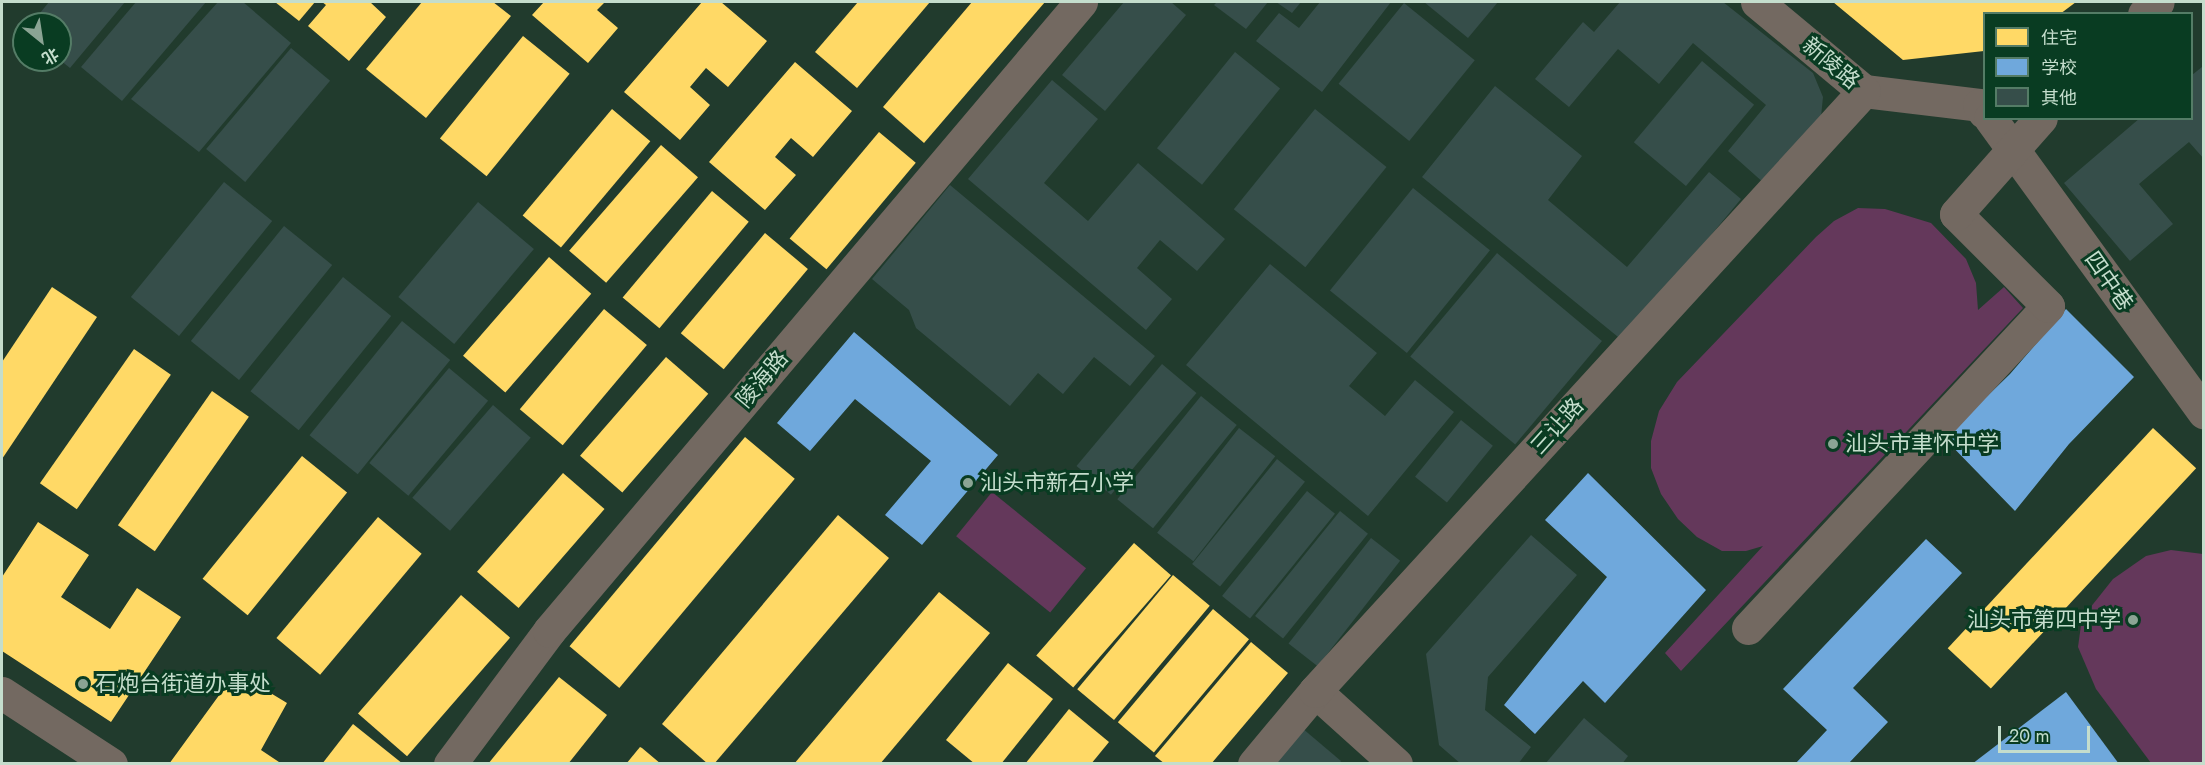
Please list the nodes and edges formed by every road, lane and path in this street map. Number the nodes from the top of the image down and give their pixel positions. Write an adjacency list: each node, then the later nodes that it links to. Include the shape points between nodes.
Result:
1 (1081, 2): 15 (street, 陵海路, via 549,631)
2 (1757, 2): 5 (street, 新陵路)
3 (2158, 2): 4 (street)
4 (2146, 12)
5 (1864, 91): 6 (street, 新陵路, via 1979,105); 12 (street, 三让路)
6 (1983, 111)
7 (1992, 120): 9 (street)
8 (2039, 120): 9 (street)
9 (2015, 149): 10 (street, 四中巷); 11 (street, via 1956,214 2048,306)
10 (2204, 413)
11 (1748, 628)
12 (1315, 691): 16 (street, 三让路); 17 (street)
13 (5, 702): 14 (street)
14 (111, 764)
15 (450, 764)
16 (1254, 764)
17 (1396, 764)

